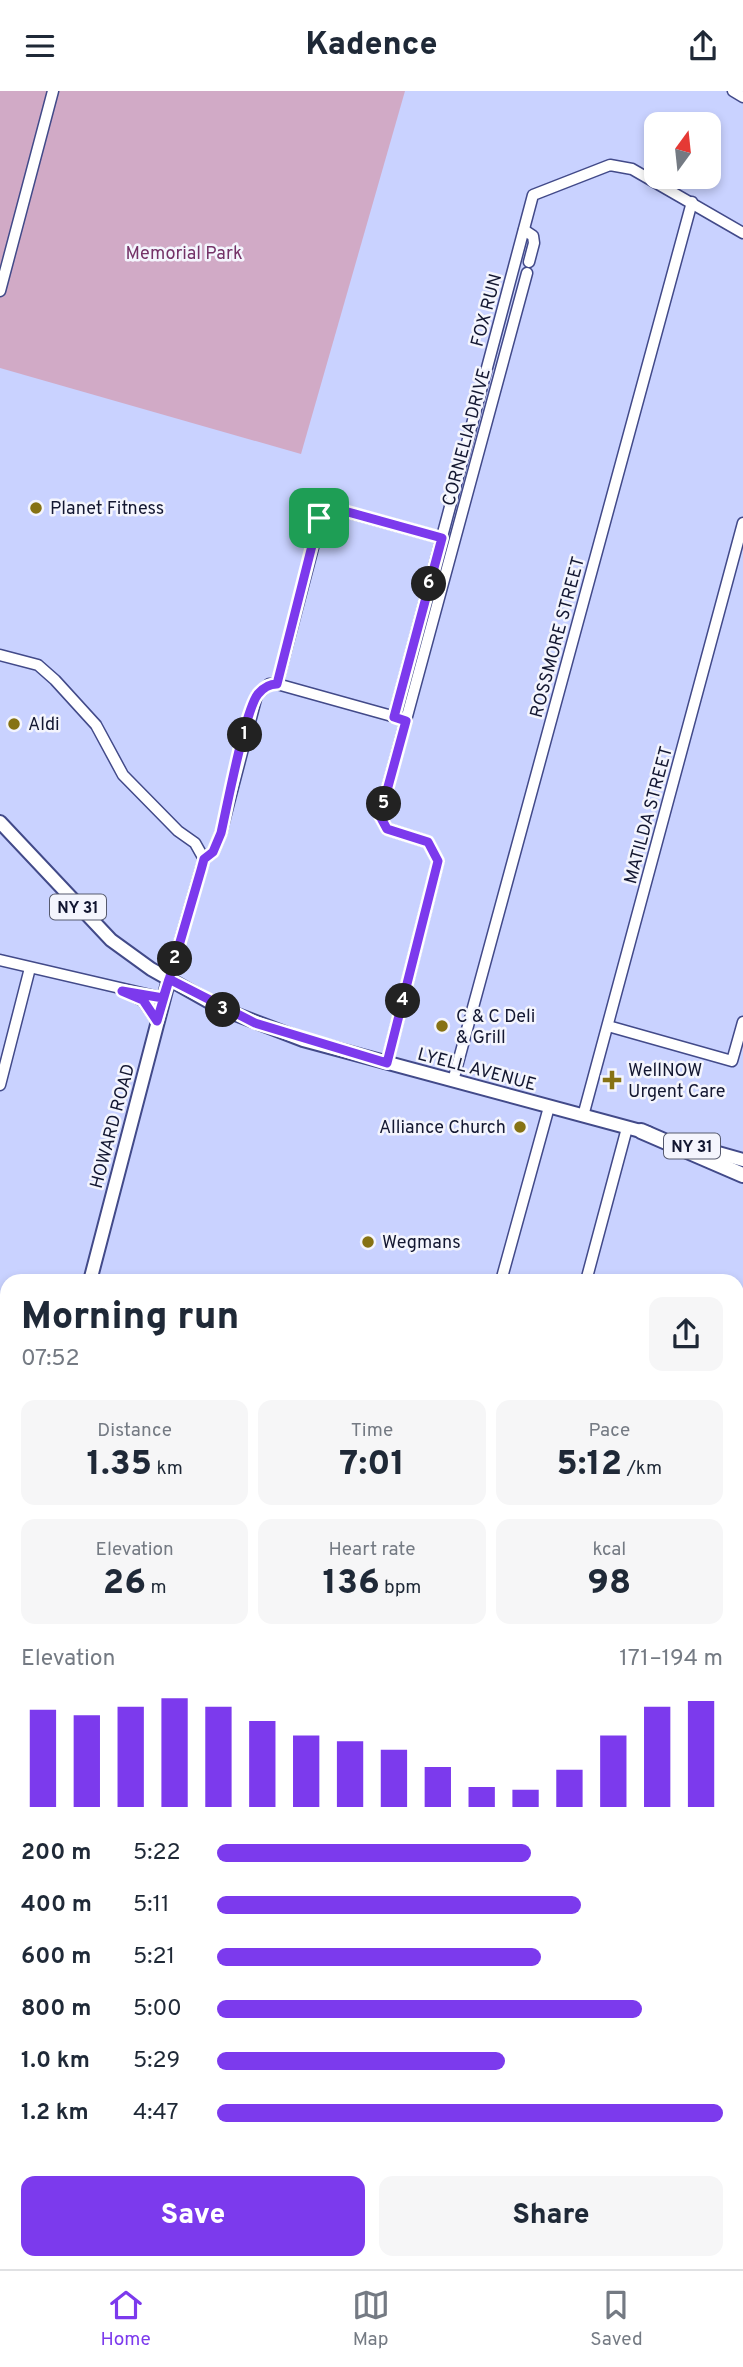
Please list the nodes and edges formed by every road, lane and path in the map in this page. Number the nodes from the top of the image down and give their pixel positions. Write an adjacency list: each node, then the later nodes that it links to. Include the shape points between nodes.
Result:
1 (54, 91): 9 (street)
2 (733, 91): 3 (street)
3 (743, 97)
4 (692, 202): 5 (street, FOX RUN, via 617,164 533,195); 6 (street); 27 (street, ROSSMORE STREET)
5 (524, 230): 7 (street, via 533,236); 11 (street, FOX RUN)
6 (743, 233)
7 (529, 262)
8 (527, 273): 15 (street, CORNELIA DRIVE)
9 (0, 291)
10 (743, 523): 25 (street, MATILDA STREET)
11 (442, 538): 13 (street, via 326,507); 14 (street, FOX RUN)
12 (0, 655): 17 (street, via 38,665 55,680 96,725 123,775 195,843)
13 (277, 684): 14 (street); 17 (street, via 269,684 257,695 218,843)
14 (394, 717): 15 (street)
15 (406, 721): 26 (street, CORNELIA DRIVE, via 380,816 387,829 428,842 438,861)
16 (0, 822): 20 (main road, NY 31, via 111,940)
17 (204, 859): 20 (street)
18 (0, 960): 19 (street)
19 (30, 968): 21 (street); 28 (street)
20 (169, 979): 22 (main road, HOWARD ROAD); 26 (main road, LYELL AVENUE / NY 31, via 255,1023)
21 (122, 991): 22 (street); 23 (street, via 143,1000)
22 (163, 998): 23 (main road, HOWARD ROAD)
23 (157, 1021): 34 (main road, HOWARD ROAD)
24 (743, 1022): 25 (street, via 732,1061)
25 (608, 1026): 30 (street, MATILDA STREET)
26 (387, 1063): 27 (main road, LYELL AVENUE / NY 31)
27 (453, 1081): 29 (main road, LYELL AVENUE / NY 31)
28 (0, 1084)
29 (549, 1107): 30 (main road, LYELL AVENUE / NY 31); 35 (street)
30 (583, 1116): 31 (main road, LYELL AVENUE / NY 31)
31 (634, 1130): 32 (main road, LYELL AVENUE / NY 31); 33 (highway); 36 (street)
32 (743, 1160)
33 (743, 1175)
34 (92, 1274)
35 (502, 1274)
36 (588, 1274)

